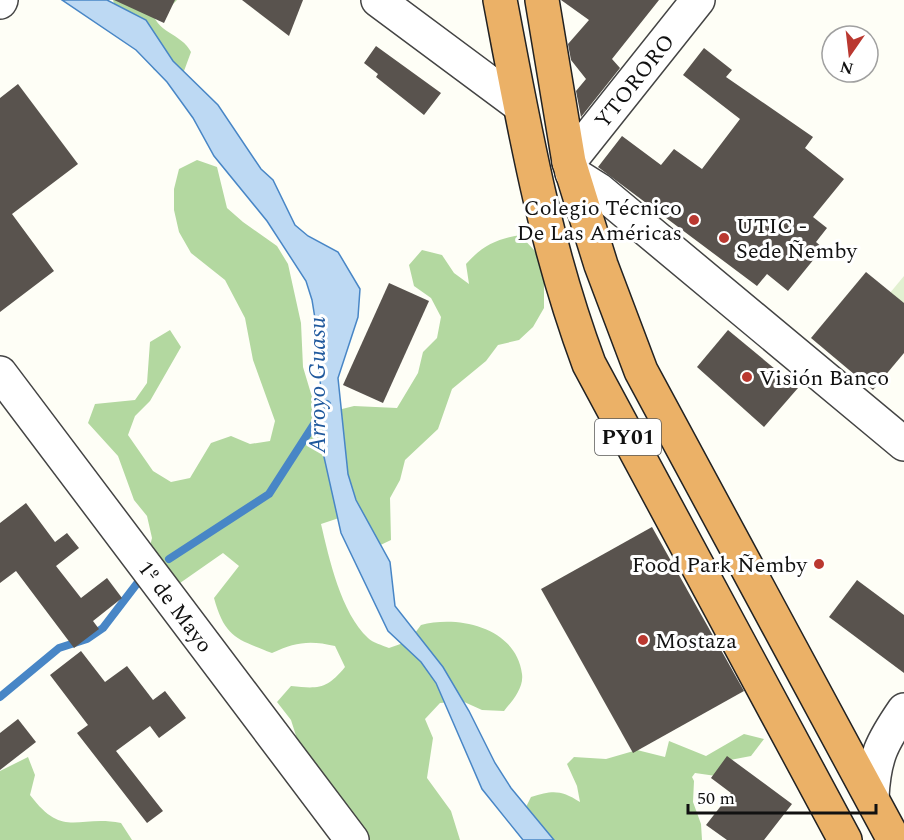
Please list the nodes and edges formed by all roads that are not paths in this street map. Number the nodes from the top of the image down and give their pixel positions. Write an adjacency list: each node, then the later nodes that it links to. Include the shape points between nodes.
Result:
1 (378, 0): 5 (street)
2 (500, 0): 5 (highway, PY01)
3 (542, 0): 6 (highway, PY01)
4 (698, 0): 6 (street, YTORORO)
5 (518, 104): 12 (highway, PY01, via 542,218 589,364)
6 (571, 168): 8 (street); 10 (highway, PY01, via 600,265 641,371)
7 (0, 373): 11 (street, 1º de Mayo)
8 (904, 444)
9 (904, 710): 10 (street, via 882,742 874,766)
10 (872, 797): 13 (highway, PY01)
11 (345, 838)
12 (845, 840)
13 (894, 840)

